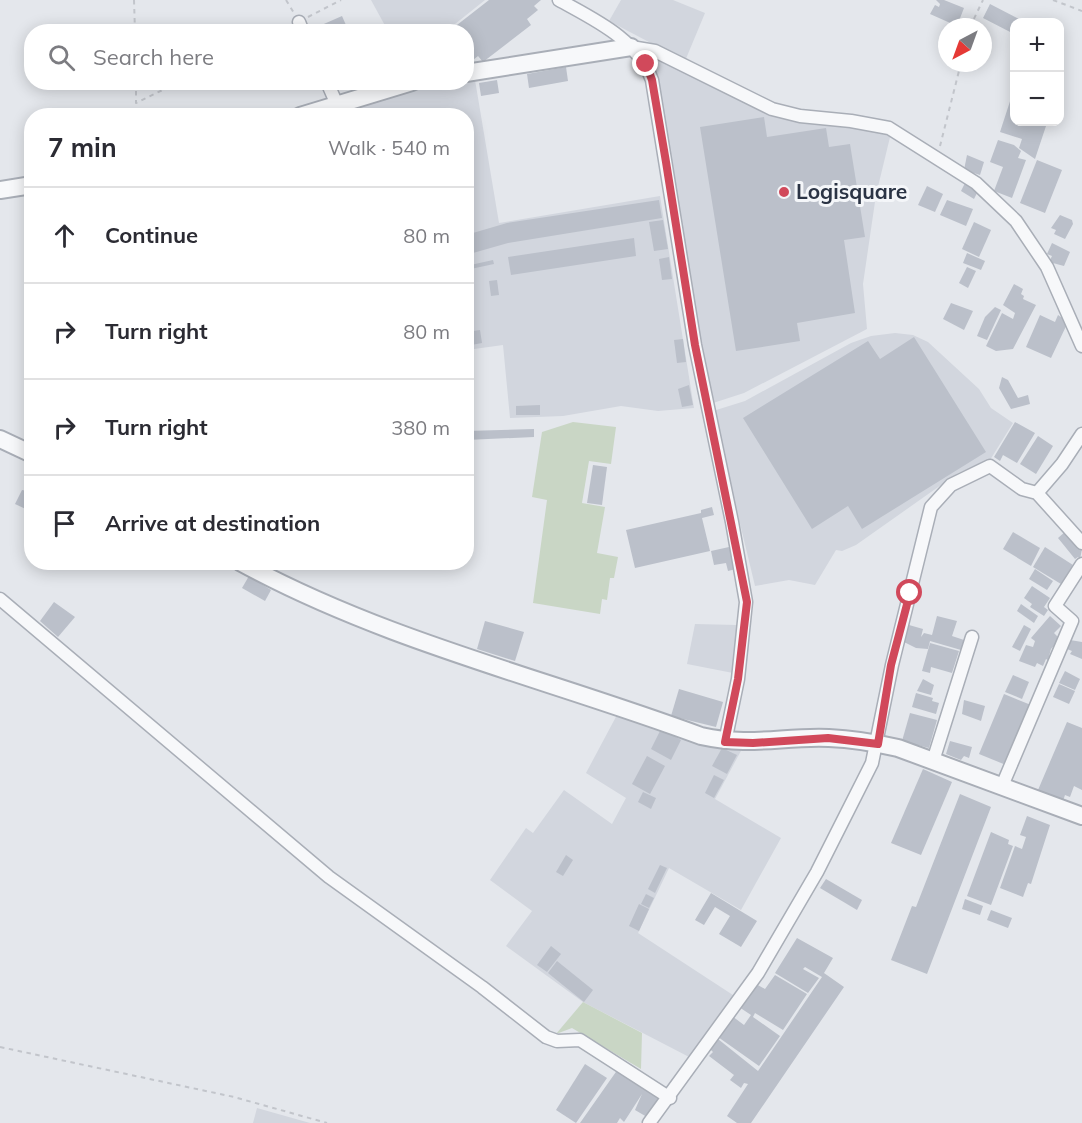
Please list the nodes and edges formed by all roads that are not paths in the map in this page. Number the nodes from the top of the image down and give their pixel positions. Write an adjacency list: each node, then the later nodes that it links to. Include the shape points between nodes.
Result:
1 (559, 0): 2 (street)
2 (631, 46): 3 (street); 10 (street, via 655,51 772,109 889,128 976,183 1016,221 1047,267); 20 (street, via 646,64 652,80 695,345 747,602 738,679)
3 (474, 72)
4 (331, 90): 6 (street)
5 (391, 90): 7 (street)
6 (339, 108)
7 (345, 108)
8 (24, 186): 9 (street)
9 (0, 190)
10 (1082, 346)
11 (1082, 434): 14 (street)
12 (0, 439): 13 (street)
13 (24, 450)
14 (1037, 493): 15 (street); 21 (street, via 1022,489 990,466 951,485 931,507 891,665)
15 (1082, 543)
16 (1082, 564): 23 (street, via 1055,606 1072,621)
17 (255, 570): 20 (street, via 394,632)
18 (0, 599): 25 (street, via 329,877 546,1037 557,1041 580,1040)
19 (972, 637): 22 (street)
20 (725, 742): 21 (street, via 828,738)
21 (878, 744): 22 (street); 25 (street, via 873,763 786,928)
22 (933, 761): 23 (street)
23 (1002, 786): 24 (street)
24 (1082, 816)
25 (670, 1098): 26 (street)
26 (649, 1123)

